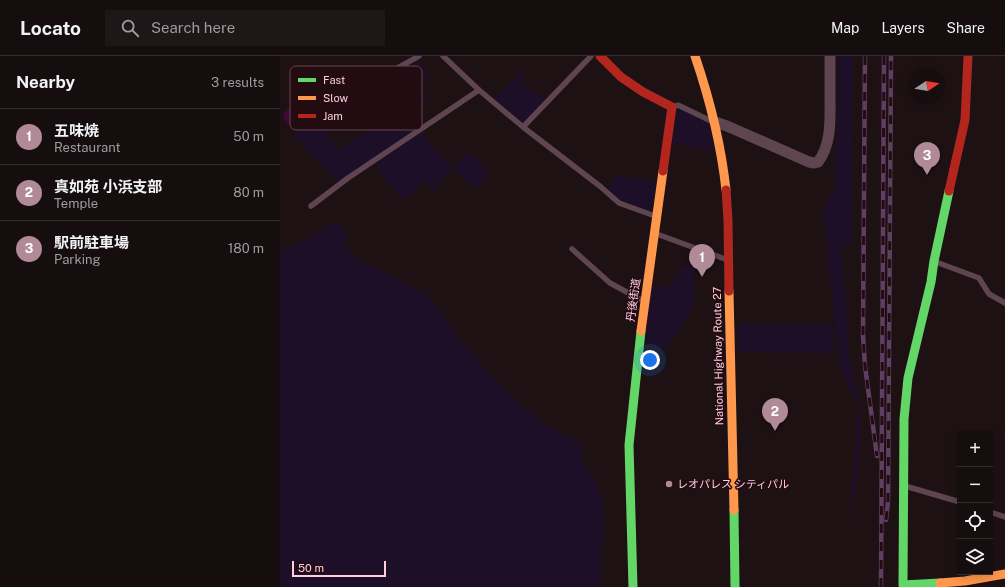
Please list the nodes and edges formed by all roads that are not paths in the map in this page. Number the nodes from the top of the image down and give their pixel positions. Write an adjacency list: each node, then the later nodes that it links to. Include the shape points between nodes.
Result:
1 (419, 56): 8 (lane)
2 (443, 56): 9 (lane)
3 (591, 56): 12 (lane)
4 (600, 56): 10 (main road, via 621,77)
5 (695, 56): 11 (main road, National Highway Route 27)
6 (830, 56): 11 (street, via 828,139 818,162 809,162)
7 (968, 56): 20 (main road, via 965,120)
8 (401, 66)
9 (479, 90): 12 (lane); 13 (lane)
10 (672, 107): 11 (lane, via 678,105); 16 (main road, 丹後街道)
11 (715, 122): 19 (main road, National Highway Route 27, via 726,189)
12 (523, 127): 16 (lane, via 619,202)
13 (422, 128)
14 (419, 130): 15 (lane)
15 (311, 206)
16 (656, 217): 17 (main road, 丹後街道)
17 (654, 233): 19 (lane); 21 (main road, 丹後街道)
18 (572, 249): 21 (lane, via 610,283)
19 (729, 261): 29 (main road, National Highway Route 27)
20 (934, 261): 22 (lane, via 979,278 989,294); 23 (main road, via 907,384)
21 (645, 302): 28 (main road, 丹後街道, via 629,445)
22 (1005, 303)
23 (903, 485): 24 (lane); 27 (main road, via 903,585)
24 (957, 501)
25 (993, 513): 26 (lane)
26 (1005, 517)
27 (1005, 574)
28 (633, 587)
29 (734, 587)

